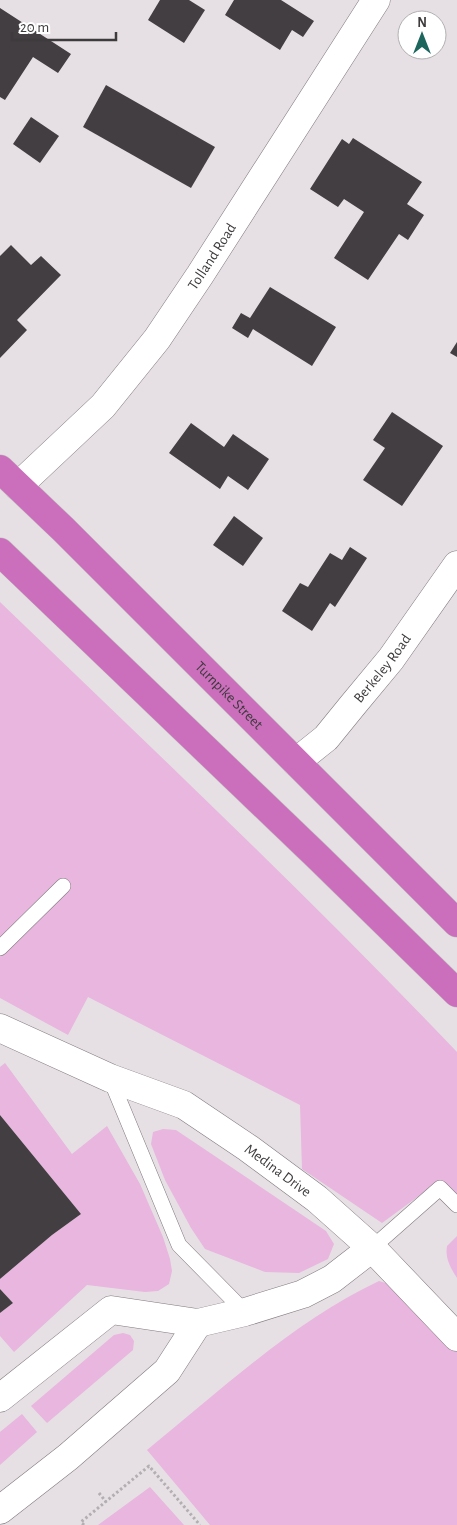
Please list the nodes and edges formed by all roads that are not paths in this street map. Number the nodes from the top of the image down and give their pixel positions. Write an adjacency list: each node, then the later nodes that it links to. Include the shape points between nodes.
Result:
1 (376, 0): 2 (street, Tolland Road, via 157,339 103,406)
2 (9, 478): 5 (highway, Turnpike Street)
3 (0, 552): 9 (highway)
4 (457, 565): 5 (street, Berkeley Road, via 390,659 326,738)
5 (296, 762): 7 (highway, Turnpike Street)
6 (63, 886): 8 (lane)
7 (457, 923)
8 (0, 948)
9 (457, 993)
10 (0, 1028): 11 (street, Medina Drive)
11 (110, 1078): 13 (street, Medina Drive, via 184,1106 248,1148 316,1199); 14 (lane, via 179,1245)
12 (457, 1205): 13 (lane, via 440,1188)
13 (372, 1248): 14 (street, via 332,1279 303,1294); 16 (street, Medina Drive)
14 (245, 1312): 15 (street)
15 (198, 1323): 17 (street, via 112,1310); 18 (street, via 167,1371 68,1457)
16 (457, 1337)
17 (0, 1398)
18 (0, 1510)

